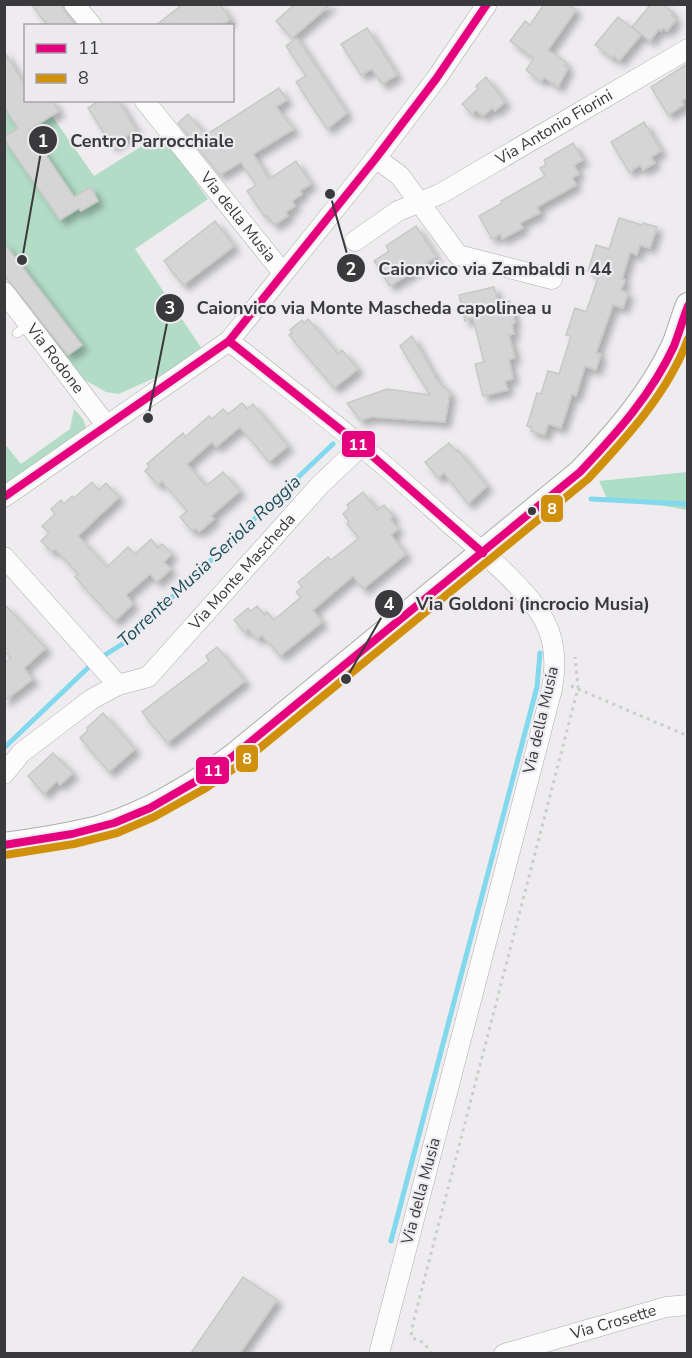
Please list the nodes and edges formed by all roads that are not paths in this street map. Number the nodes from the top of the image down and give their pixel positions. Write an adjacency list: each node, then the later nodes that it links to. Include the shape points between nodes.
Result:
1 (75, 4): 3 (street)
2 (487, 4): 6 (street)
3 (90, 24)
4 (687, 49): 7 (street, Via Antonio Fiorini, via 440,194)
5 (146, 102): 9 (street, Via della Musia)
6 (376, 158): 7 (street, via 399,176); 9 (street)
7 (419, 202): 8 (street, Via Antonio Fiorini, via 398,211); 10 (street, via 458,255)
8 (355, 241)
9 (283, 273): 13 (street, Via della Musia)
10 (552, 279)
11 (4, 292): 14 (street, Via Rodone, via 23,329)
12 (687, 305): 17 (street, via 674,345 651,387 608,442 580,472)
13 (229, 341): 14 (street); 15 (street, Via della Musia)
14 (107, 426): 16 (street)
15 (361, 446): 17 (street, Via della Musia); 19 (street, Via Monte Mascheda, via 320,485 148,676)
16 (4, 497)
17 (483, 553): 21 (street, via 199,781 137,813 96,828); 23 (street, Via della Musia, via 519,588 545,622 553,647 553,681)
18 (4, 557): 19 (street)
19 (118, 685): 20 (street, Via Monte Mascheda, via 92,699 21,753)
20 (4, 774)
21 (4, 846)
22 (687, 1305): 24 (street, Via Crosette, via 666,1307)
23 (379, 1353)
24 (504, 1353)

